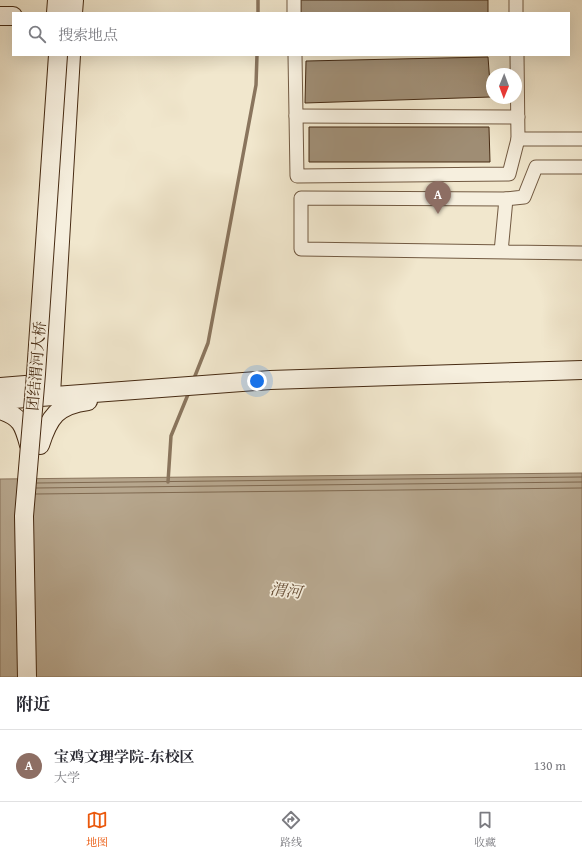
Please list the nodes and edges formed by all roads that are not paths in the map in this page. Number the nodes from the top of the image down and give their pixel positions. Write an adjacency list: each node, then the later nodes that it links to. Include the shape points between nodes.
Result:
1 (58, 0): 7 (main road)
2 (61, 0): 8 (main road)
3 (69, 0): 9 (main road)
4 (74, 0): 10 (main road)
5 (294, 0): 11 (street)
6 (516, 0): 12 (street)
7 (56, 12)
8 (60, 12)
9 (69, 12)
10 (73, 12)
11 (294, 12)
12 (516, 12)
13 (0, 16): 14 (main road)
14 (12, 16)
15 (53, 56): 35 (main road)
16 (58, 56): 38 (main road, 团结渭河大桥, bridge, via 36,374)
17 (66, 56): 38 (main road, 团结渭河大桥)
18 (71, 56): 34 (main road)
19 (295, 56): 21 (street)
20 (517, 56): 22 (street)
21 (296, 116): 22 (street); 23 (street, via 297,176 509,174)
22 (518, 118): 23 (street)
23 (518, 139): 24 (street)
24 (582, 139)
25 (582, 167): 26 (street, via 536,166 524,197)
26 (506, 199): 27 (street); 27 (street, via 301,198 301,249)
27 (501, 252): 28 (street)
28 (582, 252)
29 (582, 358): 31 (main road)
30 (582, 370): 31 (main road)
31 (269, 375): 32 (main road)
32 (160, 383): 34 (main road); 38 (main road, via 130,397 73,403 47,424)
33 (0, 387): 35 (main road)
34 (52, 389): 35 (main road)
35 (27, 391): 36 (main road)
36 (0, 400)
37 (0, 410): 38 (main road, via 12,413 20,421)
38 (34, 445): 39 (main road, 团结渭河大桥, bridge, via 24,516); 40 (main road, 团结渭河大桥)
39 (27, 677)
40 (38, 677)

